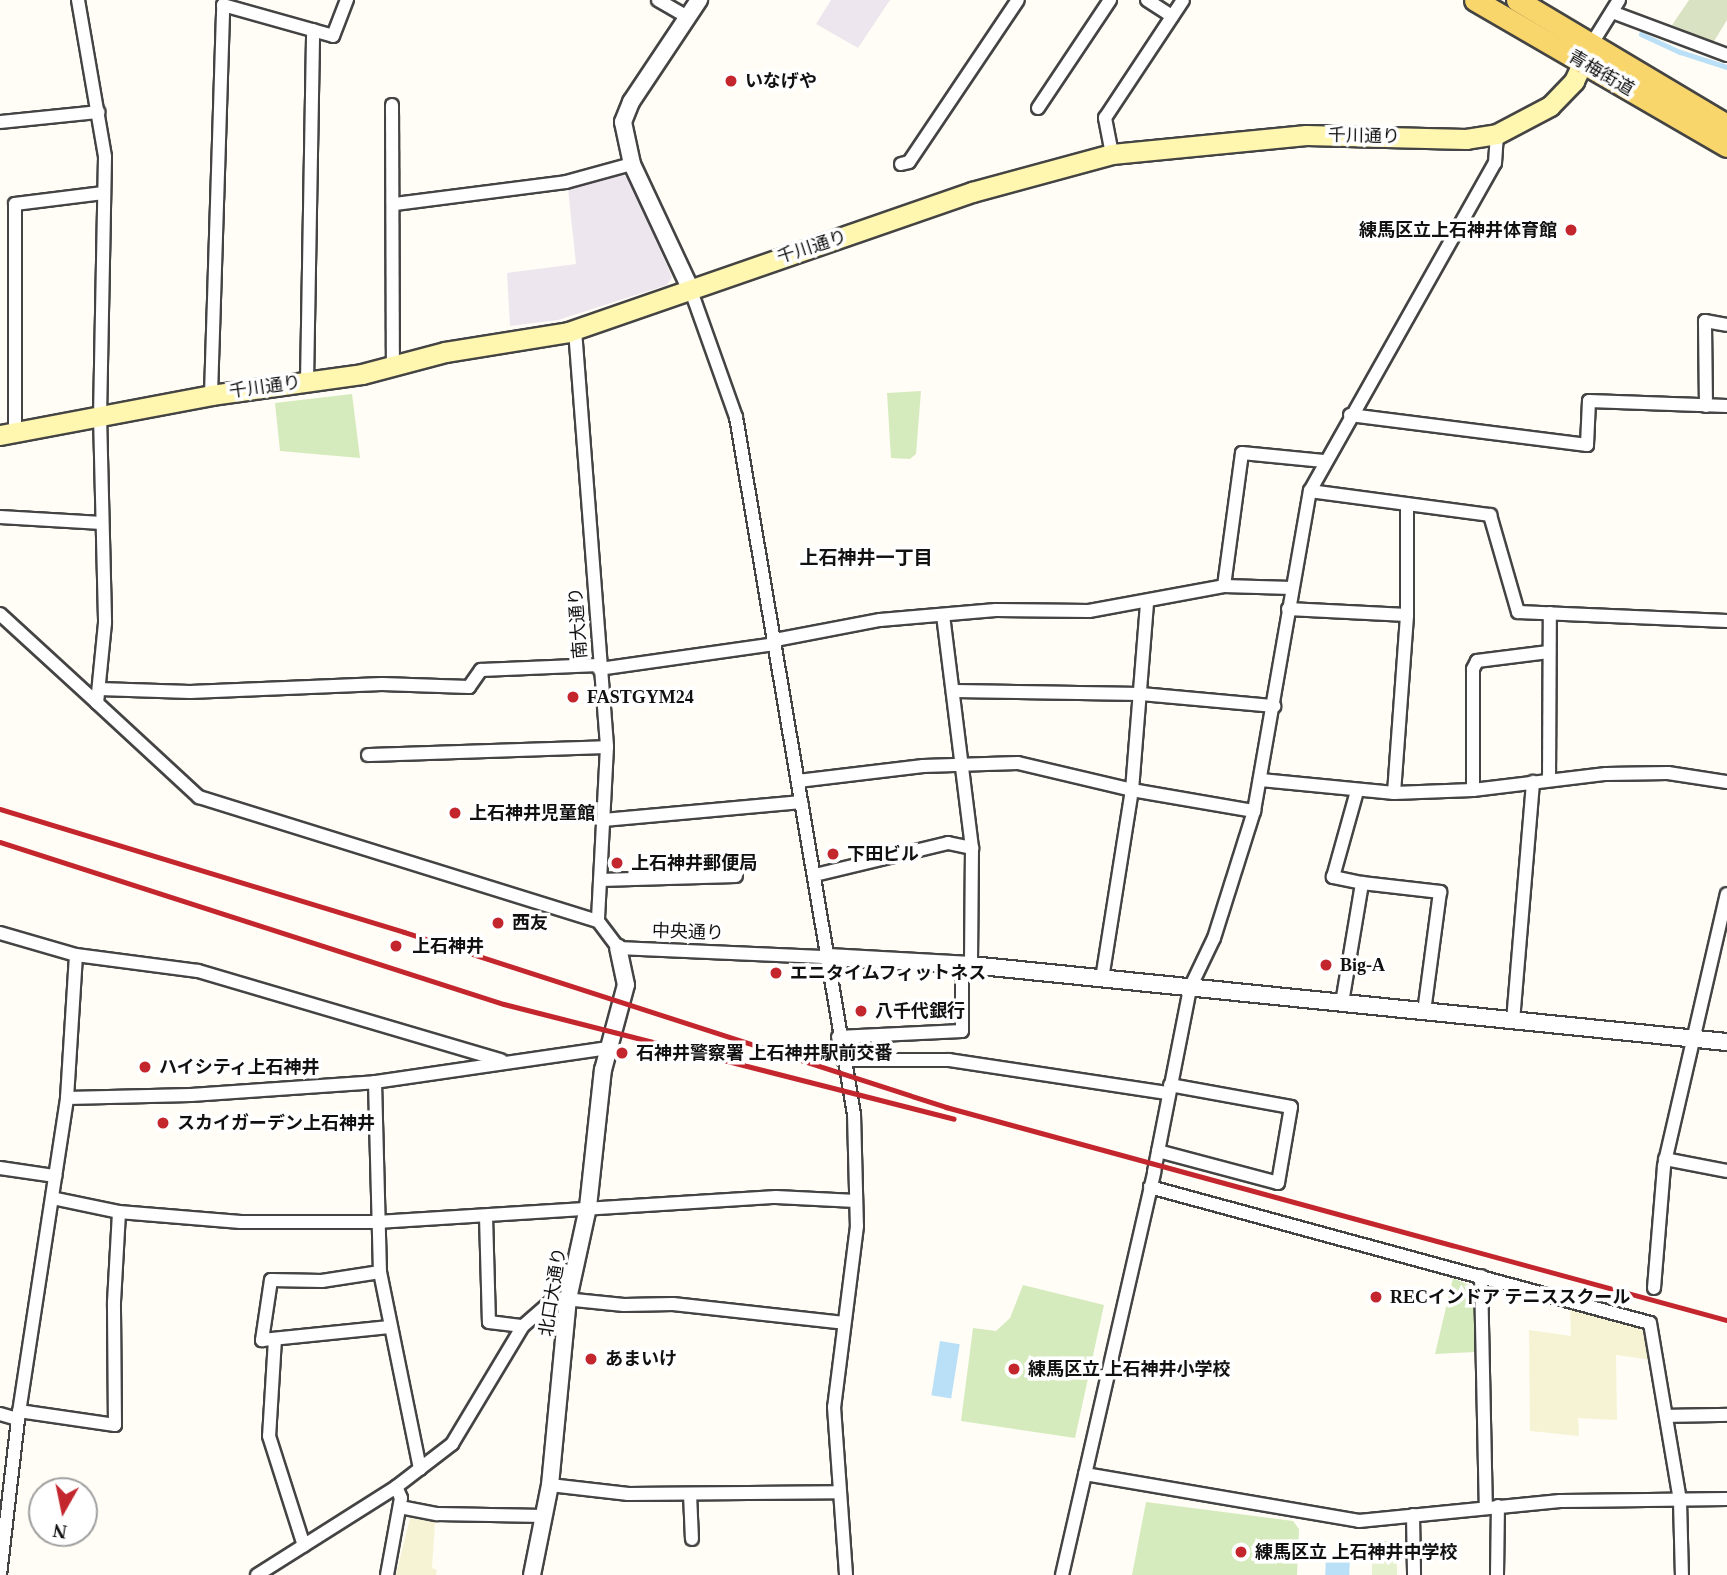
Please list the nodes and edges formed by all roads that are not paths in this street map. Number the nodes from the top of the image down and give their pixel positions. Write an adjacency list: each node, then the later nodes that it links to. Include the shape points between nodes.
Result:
1 (78, 0): 21 (street)
2 (262, 0): 13 (street)
3 (347, 0): 16 (street, via 334,36)
4 (659, 0): 15 (street)
5 (699, 0): 15 (street)
6 (1018, 0): 28 (street, via 909,162)
7 (1110, 0): 20 (street)
8 (1147, 0): 14 (street)
9 (1183, 0): 14 (street)
10 (1475, 0): 17 (main road, 青梅街道)
11 (1517, 0): 17 (main road, 青梅街道)
12 (1615, 6): 17 (street); 18 (street)
13 (256, 14): 16 (street); 36 (street, via 223,5 221,13)
14 (1172, 16): 26 (street, via 1105,118)
15 (688, 17): 27 (street, via 623,122)
16 (313, 30): 35 (street)
17 (1588, 54): 23 (main road, 青梅街道); 24 (main road, 千川通り, via 1550,106); 25 (main road, 青梅街道)
18 (1727, 55)
19 (392, 105): 30 (street)
20 (1038, 108)
21 (98, 111): 22 (street); 29 (street, via 105,157)
22 (0, 122)
23 (1727, 125)
24 (1497, 134): 26 (main road, 千川通り, via 1466,139 1306,135); 40 (street, via 1495,163)
25 (1727, 146)
26 (1112, 155): 31 (main road, 千川通り, via 972,192)
27 (632, 164): 30 (street, via 566,181); 31 (street)
28 (901, 164)
29 (103, 193): 39 (street); 41 (street, via 15,204)
30 (395, 204): 34 (street)
31 (690, 288): 33 (main road, 千川通り); 56 (street, via 736,417)
32 (1727, 325): 37 (street, via 1705,321)
33 (575, 330): 34 (main road, 千川通り); 58 (street, 南大通り)
34 (393, 366): 35 (main road, 千川通り)
35 (307, 382): 36 (main road, 千川通り)
36 (211, 395): 39 (main road, 千川通り)
37 (1706, 406): 38 (street); 40 (street, via 1589,401 1587,445)
38 (1727, 406)
39 (100, 415): 41 (main road, 千川通り); 46 (street)
40 (1350, 415): 42 (street)
41 (8, 433)
42 (1324, 461): 43 (street); 47 (street, via 1242,453)
43 (1310, 491): 44 (street); 48 (street)
44 (1407, 504): 51 (street, via 1490,515 1518,612); 54 (street)
45 (0, 517): 46 (street)
46 (102, 523): 59 (street, via 105,623)
47 (1224, 586): 48 (street); 49 (street)
48 (1292, 588): 50 (street)
49 (1147, 602): 53 (street, via 1089,611); 61 (street)
50 (1288, 609): 54 (street); 63 (street)
51 (1549, 612): 55 (street); 57 (street)
52 (0, 614): 62 (street)
53 (943, 615): 56 (street, via 880,620); 60 (street)
54 (1407, 615): 75 (street)
55 (1727, 621)
56 (775, 642): 58 (street); 69 (street)
57 (1548, 652): 68 (street); 73 (street, via 1477,661 1471,704)
58 (599, 667): 59 (street, via 481,670 468,687); 64 (street, 南大通り)
59 (99, 689): 62 (street)
60 (955, 691): 61 (street); 66 (street)
61 (1140, 694): 63 (street); 72 (street)
62 (97, 703): 85 (street, via 199,797)
63 (1274, 706): 67 (street)
64 (607, 747): 65 (street); 78 (street, 南大通り)
65 (368, 755)
66 (965, 765): 69 (street); 72 (street, via 1017,763); 79 (street)
67 (1261, 780): 74 (street); 77 (street)
68 (1549, 780): 70 (street); 71 (street, via 1668,772)
69 (798, 781): 76 (street)
70 (1533, 782): 73 (street); 95 (street)
71 (1727, 782)
72 (1132, 790): 77 (street); 91 (street)
73 (1472, 790): 75 (street)
74 (1357, 792): 75 (street); 83 (street, via 1333,877)
75 (1394, 793)
76 (801, 802): 78 (street); 80 (street)
77 (1254, 811): 92 (street, via 1214,938)
78 (604, 820): 82 (street, 南大通り)
79 (972, 848): 80 (street, via 948,843); 90 (street)
80 (815, 875): 89 (street)
81 (736, 876): 82 (street)
82 (600, 880): 85 (street, 南大通り)
83 (1362, 883): 93 (street); 94 (street, via 1440,892)
84 (1727, 894): 97 (street)
85 (597, 921): 87 (street)
86 (0, 933): 88 (street)
87 (618, 948): 89 (street, 中央通り); 99 (street, 北口大通り, via 626,985)
88 (76, 956): 101 (street, via 198,971); 104 (street)
89 (828, 957): 90 (street); 96 (street)
90 (967, 965): 91 (street); 96 (street, via 962,1031)
91 (1102, 979): 92 (street)
92 (1190, 988): 93 (street); 103 (street)
93 (1342, 1003): 94 (street)
94 (1424, 1012): 95 (street)
95 (1513, 1021): 97 (street)
96 (838, 1037): 100 (street)
97 (1696, 1039): 98 (street); 106 (street)
98 (1727, 1042)
99 (608, 1048): 101 (street); 113 (street, 北口大通り)
100 (844, 1060): 103 (street, via 949,1060); 112 (street, via 855,1124)
101 (507, 1062): 102 (street)
102 (376, 1082): 104 (street, via 191,1096); 116 (street)
103 (1169, 1089): 105 (street); 105 (street, via 1291,1107 1278,1183)
104 (67, 1098): 109 (street)
105 (1158, 1151): 110 (street)
106 (1665, 1159): 108 (street); 119 (street)
107 (0, 1168): 109 (street)
108 (1727, 1171)
109 (55, 1176): 111 (street)
110 (1150, 1187): 118 (street); 130 (street)
111 (52, 1198): 114 (street); 126 (street)
112 (856, 1201): 113 (street, via 776,1197 705,1205); 121 (street)
113 (588, 1207): 115 (street); 120 (street, 北口大通り)
114 (119, 1212): 116 (street, via 241,1222); 126 (street, via 114,1425)
115 (486, 1216): 116 (street); 122 (street, via 489,1322)
116 (377, 1222): 117 (street)
117 (380, 1272): 123 (street); 124 (street, via 322,1281 271,1280 262,1340)
118 (1481, 1276): 128 (street, via 1650,1323); 138 (street)
119 (1654, 1288)
120 (568, 1299): 121 (street, via 673,1304); 122 (street, via 547,1301); 131 (street, 北口大通り)
121 (844, 1323): 133 (street, via 834,1402)
122 (523, 1326): 129 (street, via 460,1435)
123 (389, 1327): 124 (street); 129 (street)
124 (275, 1339): 143 (street, via 269,1436)
125 (0, 1414): 126 (street)
126 (18, 1415): 141 (street)
127 (1727, 1415): 128 (street)
128 (1667, 1416): 136 (street)
129 (420, 1469): 132 (street)
130 (1085, 1474): 139 (street, via 1359,1521); 149 (street)
131 (550, 1485): 134 (street, via 628,1494); 140 (street, 北口大通り)
132 (396, 1487): 137 (street); 143 (street)
133 (838, 1492): 134 (street); 148 (street)
134 (691, 1494): 142 (street)
135 (1727, 1499): 136 (street)
136 (1680, 1501): 138 (street); 152 (street)
137 (400, 1507): 140 (street, via 437,1514); 146 (street)
138 (1492, 1507): 139 (street); 151 (street)
139 (1413, 1515): 150 (street)
140 (544, 1517): 147 (street, 北口大通り)
141 (3, 1518): 145 (street)
142 (692, 1539)
143 (303, 1546): 144 (street)
144 (259, 1574)
145 (0, 1575)
146 (387, 1575)
147 (532, 1575)
148 (846, 1575)
149 (1062, 1575)
150 (1414, 1575)
151 (1497, 1575)
152 (1682, 1575)

